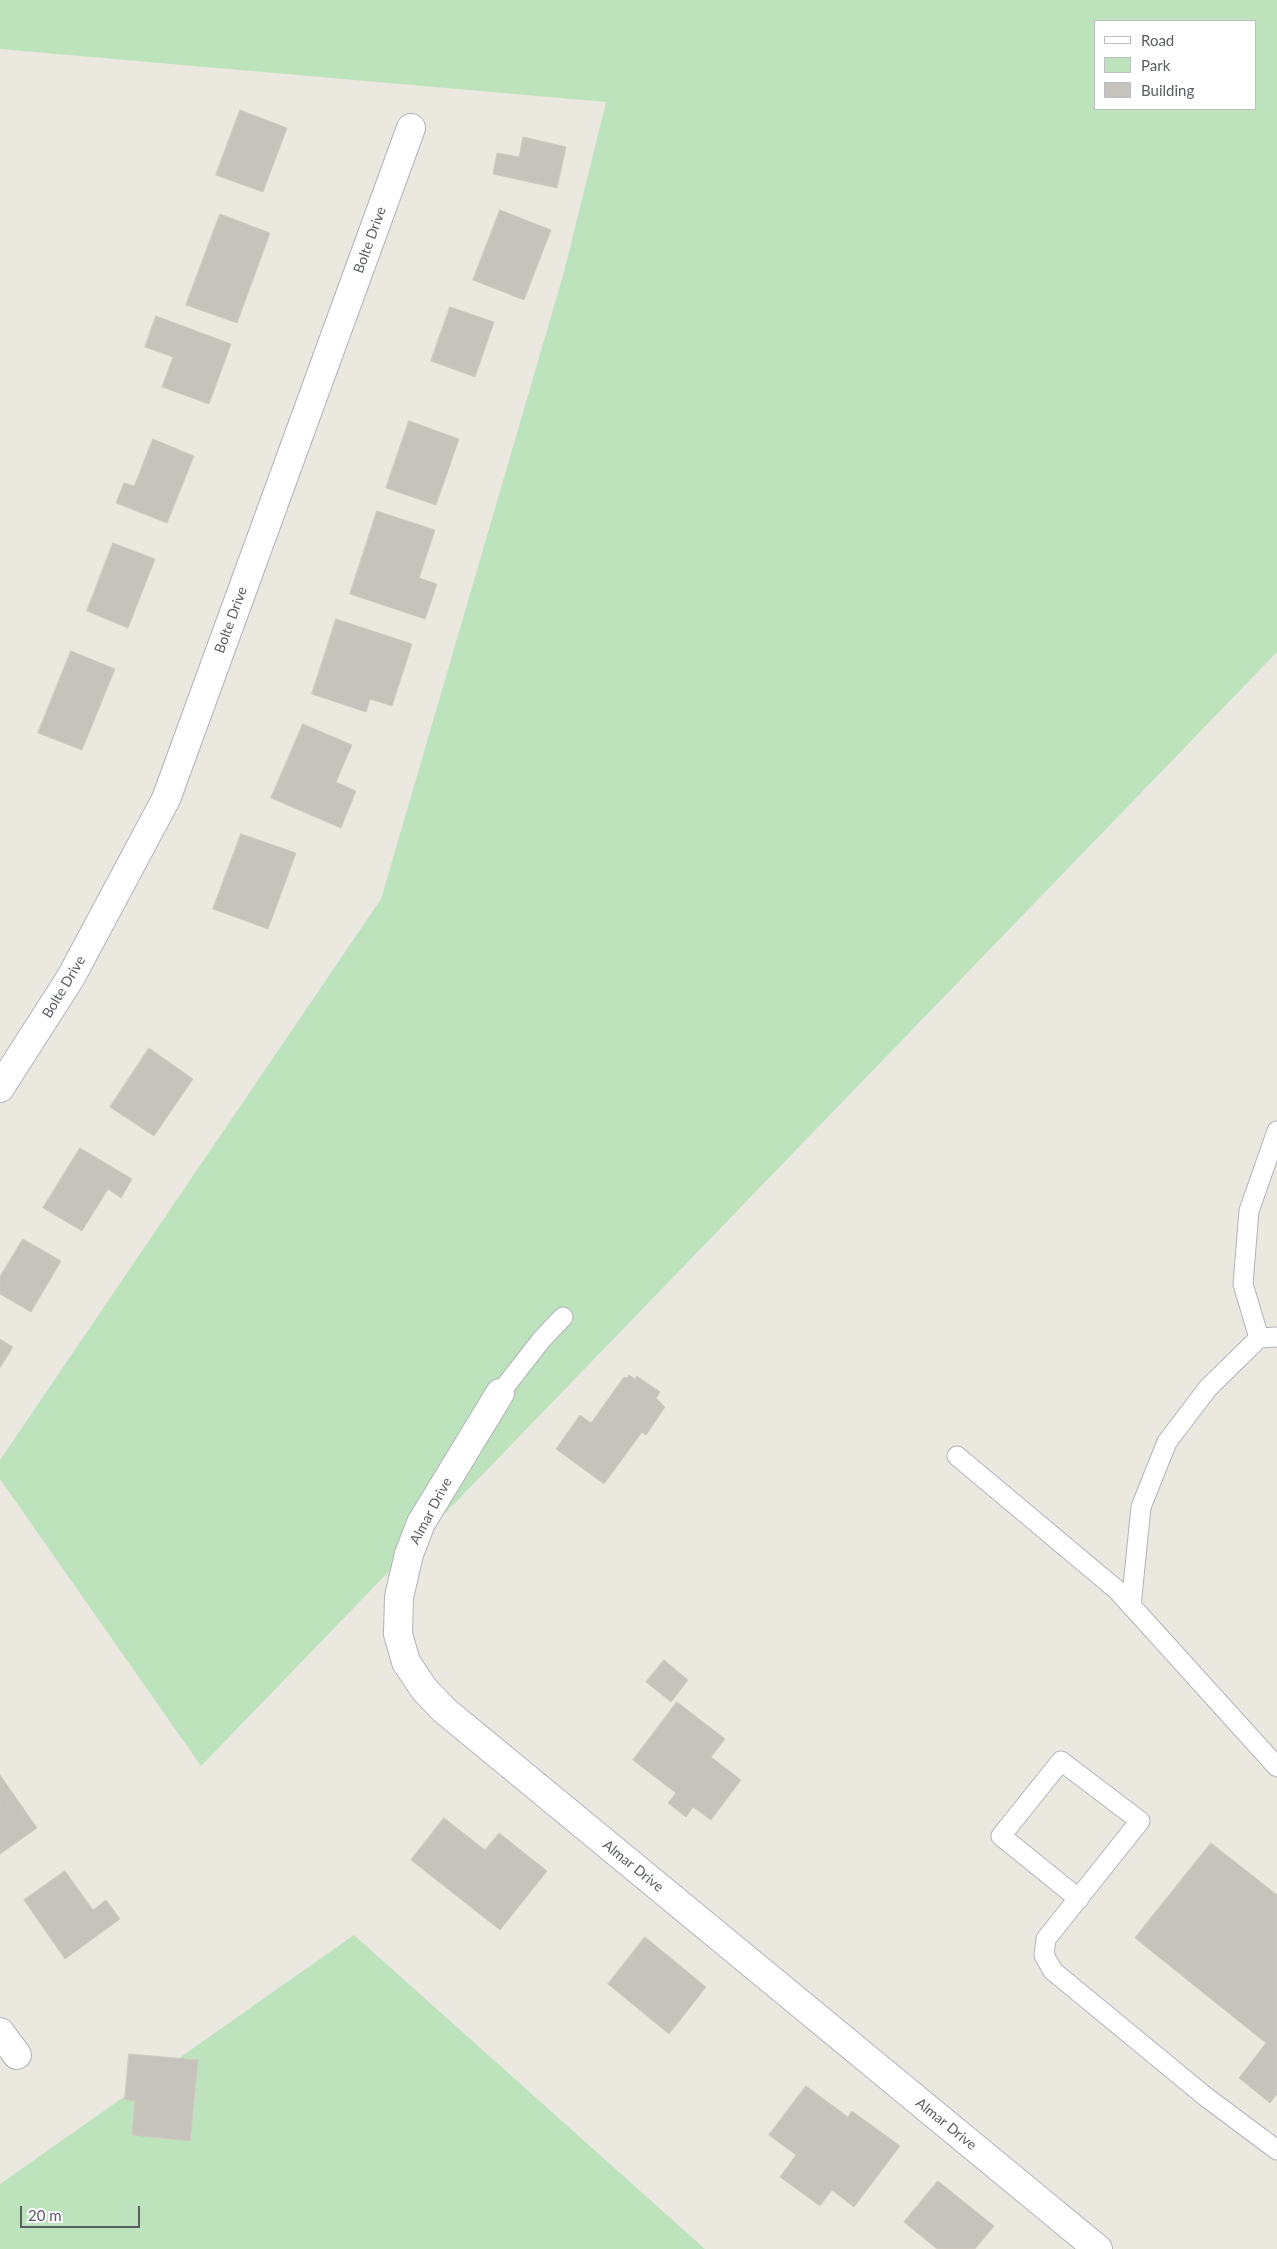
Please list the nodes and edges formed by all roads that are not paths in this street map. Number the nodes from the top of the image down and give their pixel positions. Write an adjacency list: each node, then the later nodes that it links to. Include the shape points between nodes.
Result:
1 (411, 128): 2 (street, Bolte Drive, via 166,800 71,978)
2 (0, 1088)
3 (1277, 1131): 5 (lane, via 1249,1211 1243,1284)
4 (563, 1317): 6 (lane)
5 (1268, 1338): 8 (lane, via 1208,1388 1167,1442 1141,1507)
6 (500, 1393): 14 (street, Almar Drive, via 421,1523 409,1554 400,1597 398,1634 406,1662 424,1689 444,1710)
7 (957, 1456): 8 (lane, via 1117,1590)
8 (1131, 1606): 9 (lane)
9 (1277, 1767)
10 (1079, 1899): 10 (lane, via 1140,1821 1061,1761 1001,1836); 13 (lane, via 1046,1939 1044,1955 1053,1971 1206,2097)
11 (0, 2032): 12 (street)
12 (17, 2055)
13 (1277, 2150)
14 (1098, 2249)

